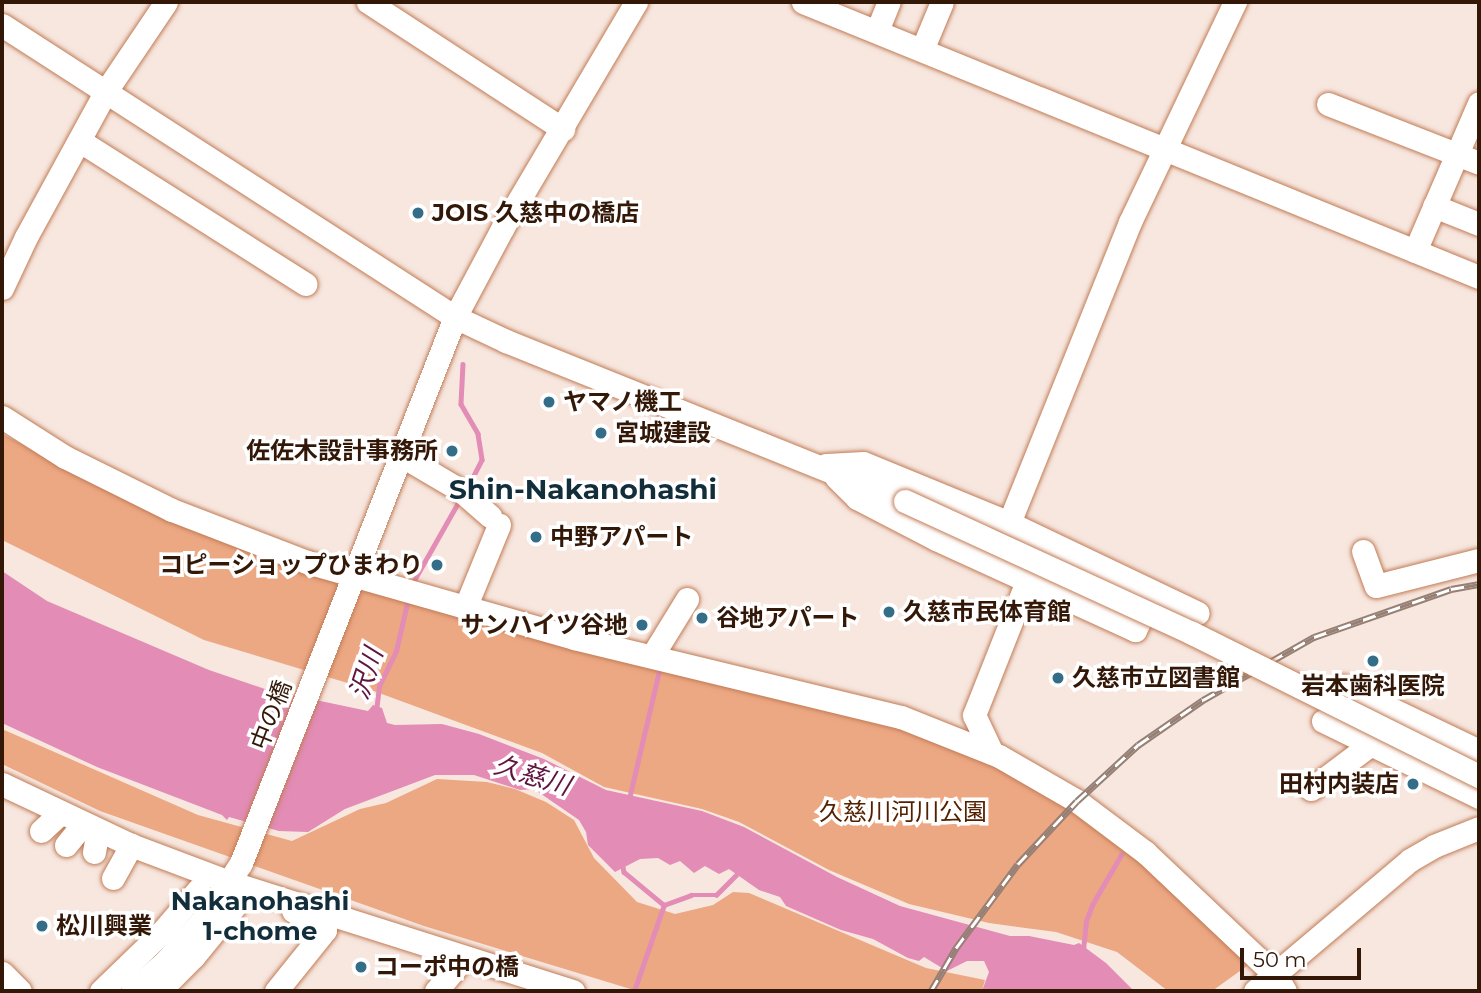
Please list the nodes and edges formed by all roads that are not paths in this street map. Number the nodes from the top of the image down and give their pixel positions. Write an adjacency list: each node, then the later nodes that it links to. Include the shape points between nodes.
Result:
1 (166, 2): 11 (street)
2 (368, 2): 14 (street)
3 (635, 2): 14 (street, 中の橋)
4 (803, 2): 9 (street)
5 (889, 2): 9 (street)
6 (942, 2): 10 (street)
7 (1235, 2): 16 (street)
8 (2, 26): 11 (street)
9 (877, 31): 10 (street)
10 (922, 50): 16 (street)
11 (106, 91): 15 (street); 25 (street)
12 (1479, 103): 17 (street)
13 (1328, 104): 17 (street)
14 (563, 129): 25 (street, 中の橋)
15 (80, 141): 23 (street); 24 (street)
16 (1162, 149): 21 (street); 29 (street)
17 (1457, 155): 18 (street); 19 (street)
18 (1479, 163)
19 (1434, 206): 20 (street); 21 (street)
20 (1479, 224)
21 (1415, 251): 22 (street)
22 (1479, 277)
23 (305, 284)
24 (2, 288)
25 (455, 317): 27 (street, 中の橋); 28 (street)
26 (2, 417): 32 (street, via 65,457 172,510)
27 (399, 454): 32 (street, 中の橋); 36 (street, via 465,494 495,521)
28 (823, 465): 29 (street, via 863,463); 33 (street, via 857,498); 45 (street, bridge, via 1279,675)
29 (1009, 523): 34 (street)
30 (1363, 551): 31 (street, via 1376,586)
31 (1479, 560)
32 (351, 580): 36 (street); 55 (street, 中の橋)
33 (1027, 581): 34 (street, via 1135,630); 44 (street, via 974,715)
34 (1153, 593): 37 (street)
35 (687, 599): 38 (street)
36 (466, 608): 38 (street)
37 (1198, 613)
38 (652, 656): 44 (street, via 901,717)
39 (1343, 686): 40 (street)
40 (1386, 708): 42 (street); 43 (street)
41 (1324, 721): 42 (street)
42 (1370, 743): 47 (street); 48 (street)
43 (1479, 751)
44 (992, 753): 63 (street, via 1057,788 1117,829)
45 (1479, 776)
46 (2, 784): 49 (street)
47 (1311, 789)
48 (1479, 797)
49 (60, 813): 51 (street); 52 (street)
50 (1479, 828): 63 (street, via 1410,860)
51 (41, 831)
52 (92, 836): 53 (street); 54 (street)
53 (66, 845)
54 (131, 845): 55 (street); 56 (street)
55 (235, 872): 58 (street); 66 (street, 中の橋, via 181,943)
56 (113, 878)
57 (198, 890): 65 (street)
58 (254, 890): 62 (street); 68 (street, via 325,930)
59 (234, 907): 67 (street)
60 (455, 968): 69 (street)
61 (2, 973): 64 (street)
62 (516, 982): 70 (street)
63 (1268, 987)
64 (20, 991)
65 (101, 991)
66 (132, 991)
67 (159, 991)
68 (276, 991)
69 (436, 991)
70 (573, 991)

